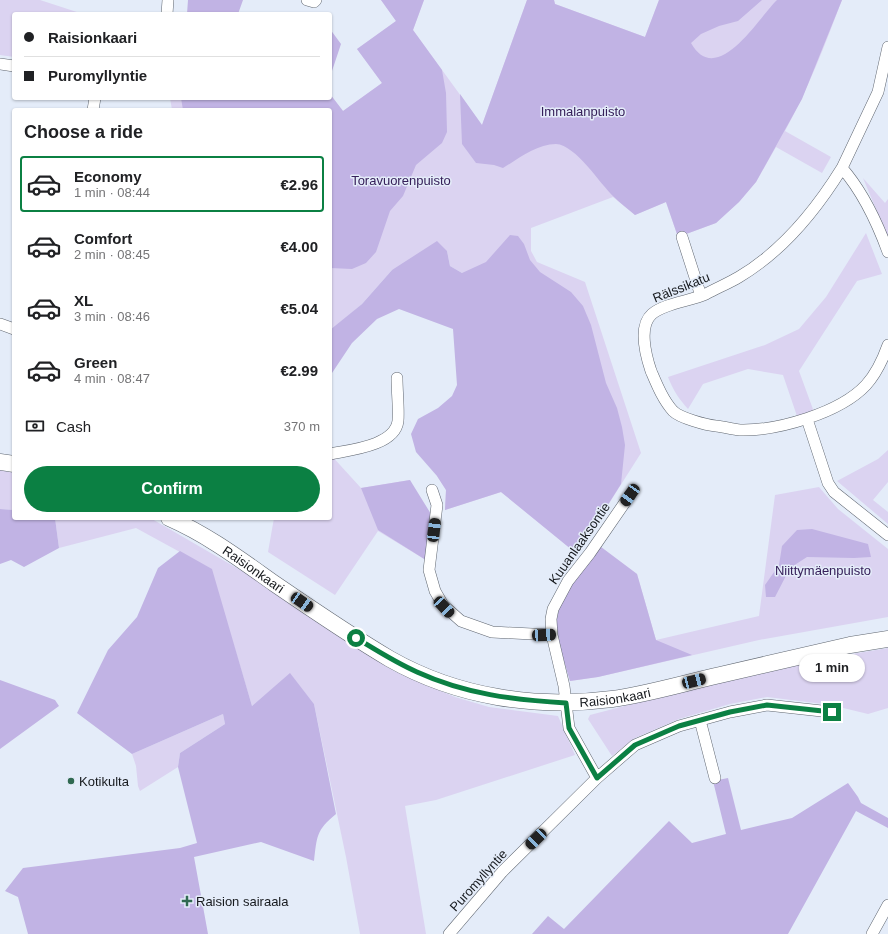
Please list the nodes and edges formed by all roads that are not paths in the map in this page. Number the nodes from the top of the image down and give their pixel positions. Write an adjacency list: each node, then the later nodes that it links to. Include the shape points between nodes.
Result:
1 (168, 0): 4 (street)
2 (307, 0): 3 (street)
3 (316, 0)
4 (167, 12)
5 (888, 50): 8 (street, Rälssikatu, via 878,92)
6 (0, 64): 7 (street)
7 (12, 66)
8 (842, 168): 10 (street, via 853,180 880,229); 11 (street, Rälssikatu, via 819,204 768,256 739,277)
9 (682, 237): 11 (street)
10 (888, 252)
11 (701, 296): 16 (street, Rälssikatu, via 652,314 644,326 645,346 651,370 660,391 674,412 705,424 740,430 777,426)
12 (0, 324): 13 (street)
13 (12, 328)
14 (888, 345): 16 (street, Rälssikatu, via 881,363 866,385 840,404)
15 (397, 378): 17 (street, via 398,423 393,434 384,440)
16 (807, 419): 23 (street, via 831,488)
17 (332, 453)
18 (0, 462): 19 (main road)
19 (12, 464)
20 (432, 490): 24 (street, via 437,505 429,570 443,605 461,621 492,632)
21 (630, 495): 24 (street, Kuuanlaaksontie, via 558,598 551,619)
22 (174, 520): 26 (main road, Raisionkaari, via 225,548 344,631 416,672 462,689 489,695 516,700)
23 (888, 535)
24 (552, 635): 26 (street, Kuuanlaaksontie)
25 (888, 639): 26 (main road, Raisionkaari, via 850,645 653,691 612,699)
26 (566, 703): 29 (street, via 569,728)
27 (832, 712): 28 (street, Puromyllyntie, via 767,705)
28 (700, 720): 29 (street, Puromyllyntie, via 635,745); 30 (street)
29 (597, 778): 32 (street, Puromyllyntie, via 502,872)
30 (715, 778)
31 (888, 905): 33 (street)
32 (449, 934)
33 (872, 934)

